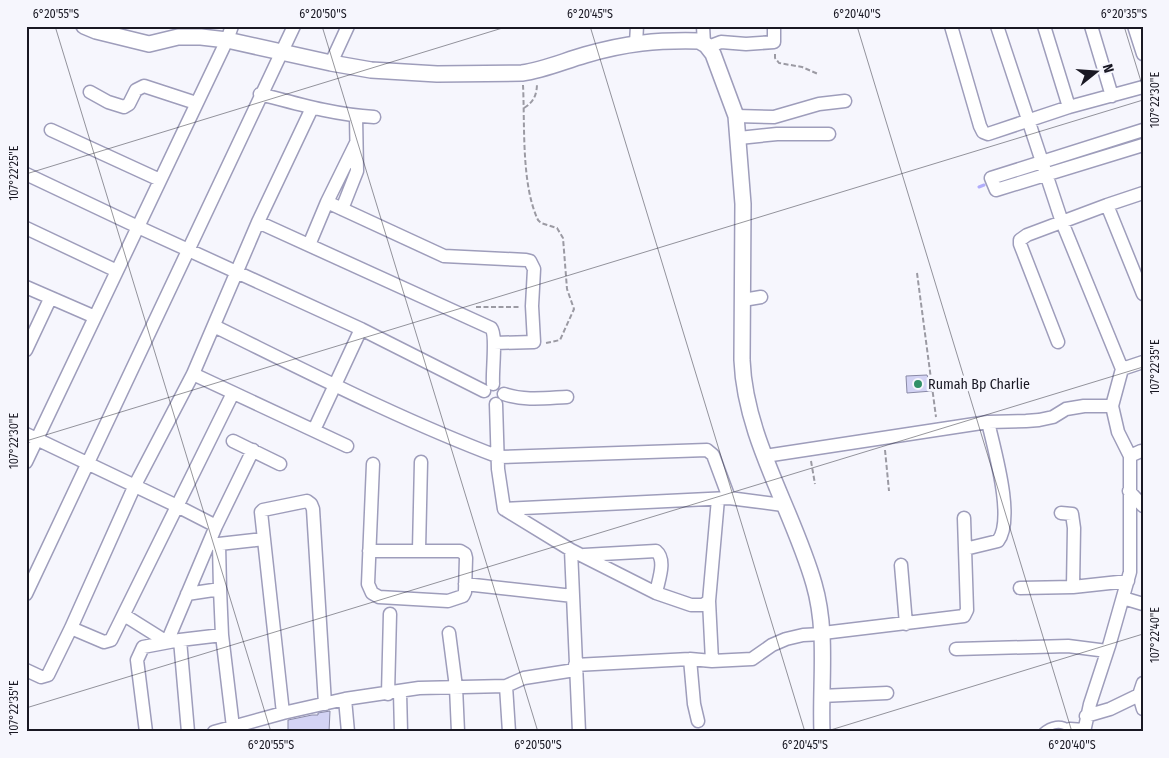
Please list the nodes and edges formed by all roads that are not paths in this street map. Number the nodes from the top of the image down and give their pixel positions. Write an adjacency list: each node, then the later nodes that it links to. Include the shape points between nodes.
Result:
1 (84, 26): 12 (street, via 149,44)
2 (294, 26): 15 (street)
3 (348, 26): 17 (street)
4 (637, 26): 13 (street)
5 (703, 26): 14 (street)
6 (774, 26): 14 (street, via 774,42)
7 (951, 26): 29 (street, via 983,132 991,134)
8 (997, 26): 29 (street)
9 (1044, 26): 24 (street)
10 (1091, 26): 21 (street)
11 (1134, 26): 16 (street)
12 (228, 31): 15 (street); 23 (street)
13 (636, 43): 14 (street, via 699,41); 17 (street, via 529,72 437,74 371,70)
14 (706, 45): 27 (street, via 714,56)
15 (282, 52): 17 (street); 20 (street)
16 (1143, 54)
17 (332, 63)
18 (1143, 86): 21 (street)
19 (90, 92): 23 (street, via 121,107 129,104 136,90 144,86)
20 (260, 94): 25 (street); 49 (street)
21 (1112, 96): 24 (street)
22 (845, 101): 27 (street, via 774,116)
23 (196, 103): 39 (street)
24 (1069, 107): 29 (street)
25 (312, 108): 26 (street); 44 (street)
26 (356, 116): 28 (street); 34 (street)
27 (736, 116): 33 (street)
28 (374, 117)
29 (1027, 120): 36 (street)
30 (51, 130): 39 (street)
31 (1143, 130): 36 (street)
32 (830, 134): 33 (street)
33 (739, 138): 56 (street, via 744,204)
34 (356, 142): 41 (street); 43 (street, via 357,171)
35 (1143, 145): 38 (street)
36 (1041, 161): 38 (street); 38 (street, via 991,179 996,190)
37 (26, 174): 46 (street)
38 (1046, 176): 45 (street)
39 (160, 180): 46 (street)
40 (1143, 194): 42 (street)
41 (327, 202): 43 (street); 48 (street)
42 (1107, 204): 45 (street); 53 (street)
43 (342, 208): 61 (street, via 444,256 530,261 534,269 534,342)
44 (258, 222): 48 (street); 51 (street)
45 (1062, 222): 60 (street, via 1025,236 1019,242); 64 (street)
46 (138, 227): 49 (street); 50 (street)
47 (26, 228): 50 (street)
48 (309, 245): 61 (street, via 485,325 495,333)
49 (189, 250): 51 (street); 82 (street)
50 (116, 270): 57 (street)
51 (237, 272): 58 (street); 59 (street)
52 (26, 287): 55 (street)
53 (1143, 294)
54 (761, 297): 56 (street)
55 (50, 299): 57 (street); 62 (street)
56 (743, 300): 79 (street, via 744,385 748,408)
57 (95, 317): 74 (street)
58 (214, 326): 65 (street); 66 (street)
59 (361, 329): 66 (street); 67 (street)
60 (1058, 342)
61 (494, 343): 67 (street)
62 (26, 350)
63 (1143, 362): 64 (street)
64 (1122, 370): 71 (street)
65 (193, 374): 68 (street); 86 (street)
66 (336, 385): 73 (street); 80 (street)
67 (488, 388): 70 (street, via 501,387); 70 (street, via 484,396 486,401)
68 (233, 393): 73 (street); 90 (street)
69 (567, 397): 70 (street)
70 (500, 399): 80 (street)
71 (1112, 406): 72 (street, via 1066,409 1052,417 1026,422); 78 (street, via 1118,432)
72 (988, 422): 79 (street); 98 (street, via 1004,498 1004,528 998,541)
73 (314, 430): 76 (street)
74 (32, 436): 81 (street); 82 (street)
75 (233, 441): 77 (street)
76 (347, 446)
77 (252, 450): 84 (street); 95 (street)
78 (1139, 452): 87 (street)
79 (766, 456): 89 (street)
80 (499, 457): 88 (street, via 705,450 712,455); 92 (street)
81 (26, 462)
82 (88, 462): 86 (street); 110 (street)
83 (421, 462): 99 (street)
84 (280, 464)
85 (373, 464): 101 (street)
86 (135, 485): 90 (street); 119 (street)
87 (1129, 491): 91 (street); 104 (street)
88 (724, 499): 89 (street); 92 (street); 114 (street)
89 (783, 505): 121 (street, via 815,585)
90 (177, 506): 95 (street); 117 (street)
91 (1143, 506)
92 (504, 509): 100 (street)
93 (1061, 513): 106 (street, via 1072,514)
94 (964, 518): 98 (street)
95 (216, 526): 97 (street)
96 (264, 539): 97 (street); 138 (street, via 263,510 293,503 310,503 313,509); 140 (street)
97 (214, 544): 108 (street); 111 (street)
98 (965, 549): 118 (street, via 966,614)
99 (420, 550): 101 (street); 105 (street, via 460,551 465,554)
100 (571, 550): 102 (street); 112 (street)
101 (369, 551): 105 (street, via 368,584 372,593 379,597 448,601 463,596)
102 (584, 555): 109 (street); 109 (street, via 656,551 661,565)
103 (901, 565): 118 (street)
104 (1128, 581): 106 (street); 113 (street)
105 (465, 584): 112 (street)
106 (1073, 587): 107 (street)
107 (1020, 588)
108 (220, 589): 111 (street); 122 (street)
109 (656, 593): 114 (street, via 691,605)
110 (26, 594)
111 (188, 594): 124 (street)
112 (573, 596): 129 (street)
113 (1123, 598): 115 (street); 126 (street)
114 (709, 601): 128 (street)
115 (1143, 604)
116 (390, 614): 134 (street)
117 (124, 615): 119 (street, via 108,642); 124 (street)
118 (906, 624): 121 (street)
119 (71, 628): 130 (street, via 48,675 41,677)
120 (449, 632): 132 (street)
121 (823, 634): 128 (street, via 786,639 752,659); 136 (street)
122 (222, 635): 123 (street); 143 (street)
123 (180, 640): 124 (street); 147 (street)
124 (167, 642): 146 (street, via 143,647 138,656)
125 (956, 649): 126 (street, via 1068,646)
126 (1108, 651): 141 (street)
127 (690, 659): 128 (street); 129 (street); 142 (street)
128 (712, 661)
129 (575, 667): 131 (street, via 524,678); 153 (street)
130 (26, 670)
131 (506, 686): 132 (street); 152 (street)
132 (456, 687): 134 (street, via 419,688); 151 (street)
133 (1141, 689): 139 (street); 141 (street, via 1110,709)
134 (394, 693): 137 (street); 150 (street)
135 (887, 693): 136 (street)
136 (821, 696): 154 (street)
137 (345, 699): 138 (street); 149 (street)
138 (325, 704): 140 (street)
139 (1143, 709)
140 (283, 713): 143 (street)
141 (1086, 716): 145 (street)
142 (698, 721)
143 (233, 728): 148 (street)
144 (1070, 729): 145 (street); 155 (lane, via 1055,724)
145 (1084, 731)
146 (146, 732)
147 (188, 732)
148 (214, 732)
149 (348, 732)
150 (402, 732)
151 (458, 732)
152 (510, 732)
153 (579, 732)
154 (822, 732)
155 (1042, 732)

